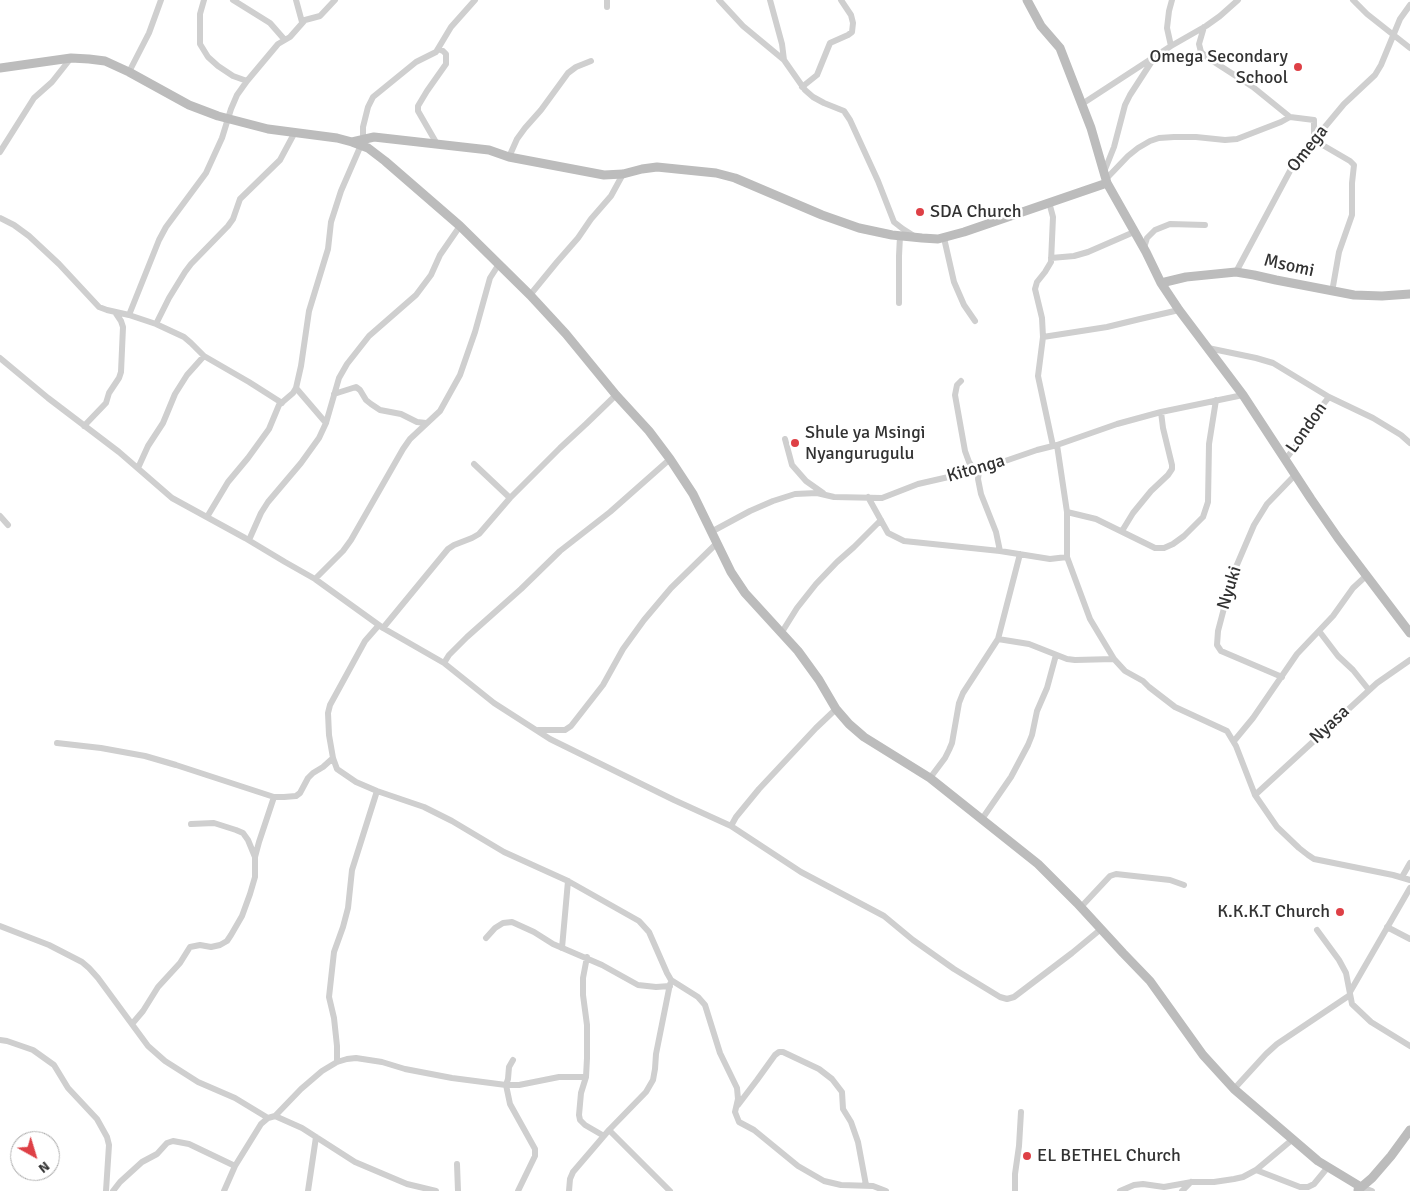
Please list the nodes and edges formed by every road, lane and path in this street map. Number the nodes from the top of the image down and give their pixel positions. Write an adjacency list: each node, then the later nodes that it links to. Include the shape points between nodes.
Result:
1 (161, 0): 27 (street)
2 (204, 0): 28 (street, via 200,14 200,44 218,66)
3 (233, 0): 18 (street, via 270,23)
4 (296, 0): 15 (street)
5 (335, 0): 15 (street, via 320,16)
6 (474, 0): 21 (street, via 451,26)
7 (719, 0): 24 (street, via 743,26)
8 (770, 0): 24 (street)
9 (841, 0): 29 (street, via 851,15 852,32 830,43 817,75)
10 (1027, 0): 30 (street, via 1041,26 1060,48)
11 (1172, 0): 19 (street, via 1167,28)
12 (1238, 0): 16 (street)
13 (1353, 0): 17 (street)
14 (1410, 4): 17 (street, Omega)
15 (302, 22): 18 (street, via 290,37)
16 (1204, 28): 19 (street); 31 (street, via 1199,44 1201,52)
17 (1393, 35): 20 (street); 34 (street, Omega, via 1374,74)
18 (284, 39): 28 (street)
19 (1171, 46): 22 (street)
20 (1410, 48)
21 (438, 49): 35 (street, via 416,62 373,97 363,127); 36 (street, via 446,54 446,64 418,106)
22 (1154, 57): 30 (street); 40 (street, via 1125,105)
23 (71, 58): 26 (street); 27 (street, via 105,61); 37 (street, via 57,77 34,98)
24 (784, 60): 29 (street)
25 (591, 61): 38 (street, via 570,70 521,133)
26 (0, 68)
27 (129, 72): 32 (street, via 189,105)
28 (246, 82): 32 (street)
29 (802, 87): 47 (street, via 824,104 844,111 894,222)
30 (1082, 104): 40 (street)
31 (1290, 117): 34 (street, via 1314,120); 40 (street, via 1237,139 1159,138 1128,156)
32 (228, 119): 33 (street); 60 (street, via 206,173 159,240)
33 (295, 132): 35 (street); 62 (street, via 280,160 240,199 228,226 185,272)
34 (1314, 140): 52 (street, Omega, via 1291,169); 54 (street, via 1354,165 1352,215 1339,252)
35 (362, 142): 36 (street, via 374,137); 44 (street); 68 (street, via 331,222 328,249 309,311)
36 (437, 144): 38 (street, via 489,150)
37 (0, 152)
38 (509, 157): 39 (street, via 604,175)
39 (622, 174): 46 (street, via 657,167 716,173 859,228); 56 (street, via 611,196)
40 (1106, 178): 41 (street); 45 (street)
41 (1049, 202): 48 (street); 50 (street, via 1053,218)
42 (0, 218): 59 (street, via 29,236 99,307)
43 (1205, 225): 49 (street, via 1170,224 1154,230)
44 (460, 226): 51 (street); 69 (street, via 420,290 369,336 347,364)
45 (1134, 232): 49 (street); 50 (street, via 1088,252)
46 (900, 236): 47 (street); 57 (street)
47 (916, 238): 48 (street)
48 (944, 238): 61 (street, via 954,282)
49 (1144, 248): 53 (street)
50 (1051, 258): 63 (street, via 1036,286)
51 (499, 264): 56 (street); 77 (street, via 490,278 460,375 440,411)
52 (1236, 272): 53 (street, Msomi); 54 (street, Msomi)
53 (1161, 283): 58 (street)
54 (1332, 292): 55 (street, Msomi, via 1382,296)
55 (1410, 294)
56 (530, 295): 70 (street)
57 (899, 303)
58 (1179, 310): 63 (street, via 1107,327); 64 (street)
59 (115, 312): 60 (street); 78 (street, via 123,327 121,372 106,403)
60 (129, 315): 62 (street)
61 (975, 322)
62 (156, 324): 65 (street, via 188,339)
63 (1043, 336): 81 (street, via 1038,376)
64 (1208, 348): 71 (street); 72 (street, via 1272,363)
65 (204, 356): 74 (street); 85 (street, via 178,388 163,424)
66 (0, 358): 78 (street)
67 (961, 381): 86 (street, via 956,385 954,395 965,451)
68 (296, 388): 74 (street); 76 (street)
69 (334, 394): 76 (street); 77 (street, via 356,387 380,410)
70 (616, 395): 82 (street); 90 (street)
71 (1243, 395): 73 (street, Kitonga); 83 (street)
72 (1329, 397): 80 (street, via 1373,418); 83 (street, London)
73 (1216, 400): 75 (street, Kitonga); 96 (street, via 1209,444 1208,502 1203,516 1184,536 1159,549)
74 (282, 403): 93 (street, via 269,428)
75 (1161, 412): 81 (street, Kitonga); 96 (street, via 1172,469 1151,491)
76 (326, 422): 98 (street, via 301,463 268,502)
77 (426, 423): 104 (street, via 410,439 351,540)
78 (84, 426): 85 (street)
79 (785, 439): 88 (street, via 792,465 812,486)
80 (1410, 443)
81 (1055, 446): 86 (street, Kitonga); 91 (street)
82 (670, 459): 97 (street, via 693,494); 113 (street, via 560,551 467,637)
83 (1285, 460): 87 (street)
84 (474, 464): 90 (street)
85 (138, 468): 93 (street, via 172,498)
86 (977, 471): 89 (street, Kitonga, via 918,484 882,498); 100 (street, via 981,494)
87 (1295, 474): 103 (street); 114 (street, Nyuki, via 1267,504 1254,525 1233,574 1217,645 1221,651)
88 (826, 495): 89 (street, Kitonga); 97 (street, Kitonga, via 794,494 750,511)
89 (868, 497): 94 (street)
90 (510, 498): 105 (street, via 479,534 448,549)
91 (1067, 512): 96 (street, via 1096,519); 102 (street)
92 (0, 516): 95 (street)
93 (206, 517): 98 (street)
94 (881, 520): 100 (street, via 888,533 904,542); 107 (street, via 816,584)
95 (8, 525)
96 (1122, 531)
97 (711, 532): 99 (street)
98 (249, 540): 104 (street)
99 (717, 543): 107 (street, via 744,593); 117 (street, via 644,620 603,685 571,726 565,730)
100 (1000, 551): 101 (street)
101 (1020, 554): 102 (street); 109 (street)
102 (1067, 558): 111 (street, via 1090,618)
103 (1366, 576): 106 (street); 108 (street)
104 (315, 579): 105 (street)
105 (381, 627): 113 (street); 120 (street, via 365,641 330,705 328,723)
106 (1318, 631): 114 (street); 115 (street)
107 (782, 632): 116 (street, via 809,666)
108 (1410, 633)
109 (998, 639): 110 (street, via 1029,644); 121 (street, via 963,693 952,743)
110 (1056, 655): 111 (street, via 1075,660); 125 (street, via 1028,746)
111 (1114, 659): 118 (street, via 1175,707 1220,727)
112 (1410, 660): 115 (street, Nyasa)
113 (444, 663): 117 (street, via 494,703)
114 (1282, 677): 118 (street)
115 (1369, 690): 123 (street, Nyasa)
116 (836, 709): 121 (street, via 864,737); 127 (street, via 759,790)
117 (537, 730): 127 (street)
118 (1234, 741): 123 (street)
119 (57, 743): 124 (street, via 152,758)
120 (333, 758): 122 (street, via 341,773); 124 (street, via 312,773 300,793)
121 (930, 778): 125 (street)
122 (377, 791): 132 (street, via 424,807 504,852); 150 (street, via 352,870 348,908 334,952 329,998)
123 (1255, 795): 130 (street, via 1277,826 1314,859)
124 (274, 797): 128 (street)
125 (982, 819): 135 (street, via 1038,864)
126 (191, 824): 128 (street, via 214,824 243,833)
127 (731, 826): 138 (street, via 801,872 884,916 954,969 1006,999 1022,992)
128 (255, 857): 146 (street, via 255,877 245,908 227,941 220,946 190,947)
129 (1410, 863): 130 (street)
130 (1402, 877): 131 (street)
131 (1410, 880)
132 (568, 881): 142 (street); 144 (street, via 644,926 655,944)
133 (1184, 885): 135 (street, via 1170,880 1116,874 1110,876)
134 (1410, 888): 137 (street)
135 (1081, 907): 138 (street)
136 (0, 926): 146 (street, via 82,962)
137 (1387, 928): 141 (street); 145 (street)
138 (1101, 929): 153 (street, via 1150,981 1203,1055)
139 (1317, 930): 145 (street, via 1346,973)
140 (486, 938): 142 (street, via 503,923 512,922)
141 (1410, 940)
142 (562, 948): 143 (street)
143 (587, 957): 144 (street, via 638,985 656,987); 151 (street, via 582,978 587,1025)
144 (670, 983): 154 (street, via 687,988 705,1005 720,1053 737,1088); 157 (street, via 653,1080 646,1092)
145 (1350, 993): 148 (street, via 1352,1004 1367,1019); 153 (street, via 1277,1044)
146 (132, 1024): 156 (street, via 148,1046 175,1068)
147 (0, 1040): 169 (street, via 33,1050 54,1065 68,1088 96,1119 108,1137)
148 (1410, 1046)
149 (512, 1060): 152 (street)
150 (337, 1062): 152 (street, via 356,1058 452,1078); 156 (street, via 322,1071)
151 (586, 1077): 152 (street, via 558,1077); 159 (street, via 581,1092 580,1120)
152 (506, 1085): 175 (street, via 510,1104 536,1156)
153 (1234, 1089): 161 (street)
154 (736, 1107): 167 (street, via 739,1122 805,1170 832,1184); 167 (street, via 779,1052 819,1069 842,1092 843,1109 858,1142)
155 (1021, 1112): 179 (street)
156 (271, 1117): 160 (street, via 302,1128); 163 (street, via 261,1124)
157 (609, 1130): 159 (street); 177 (street)
158 (1410, 1130): 168 (street, via 1372,1178)
159 (604, 1136): 176 (street, via 571,1176)
160 (316, 1137): 172 (street); 173 (street, via 355,1162 408,1184)
161 (1293, 1139): 164 (street); 165 (street)
162 (457, 1164): 174 (street)
163 (235, 1166): 170 (street, via 189,1144 173,1141 142,1162); 171 (street)
164 (1328, 1167): 165 (street, via 1308,1187); 168 (street)
165 (1256, 1170): 166 (street, via 1226,1181)
166 (1192, 1182): 180 (street, via 1164,1187 1134,1185); 181 (street)
167 (866, 1185): 178 (street)
168 (1359, 1189): 182 (street)
169 (106, 1191)
170 (113, 1191)
171 (224, 1191)
172 (308, 1191)
173 (436, 1191)
174 (458, 1191)
175 (518, 1191)
176 (569, 1191)
177 (670, 1191)
178 (886, 1191)
179 (1015, 1191)
180 (1120, 1191)
181 (1182, 1191)
182 (1372, 1191)

